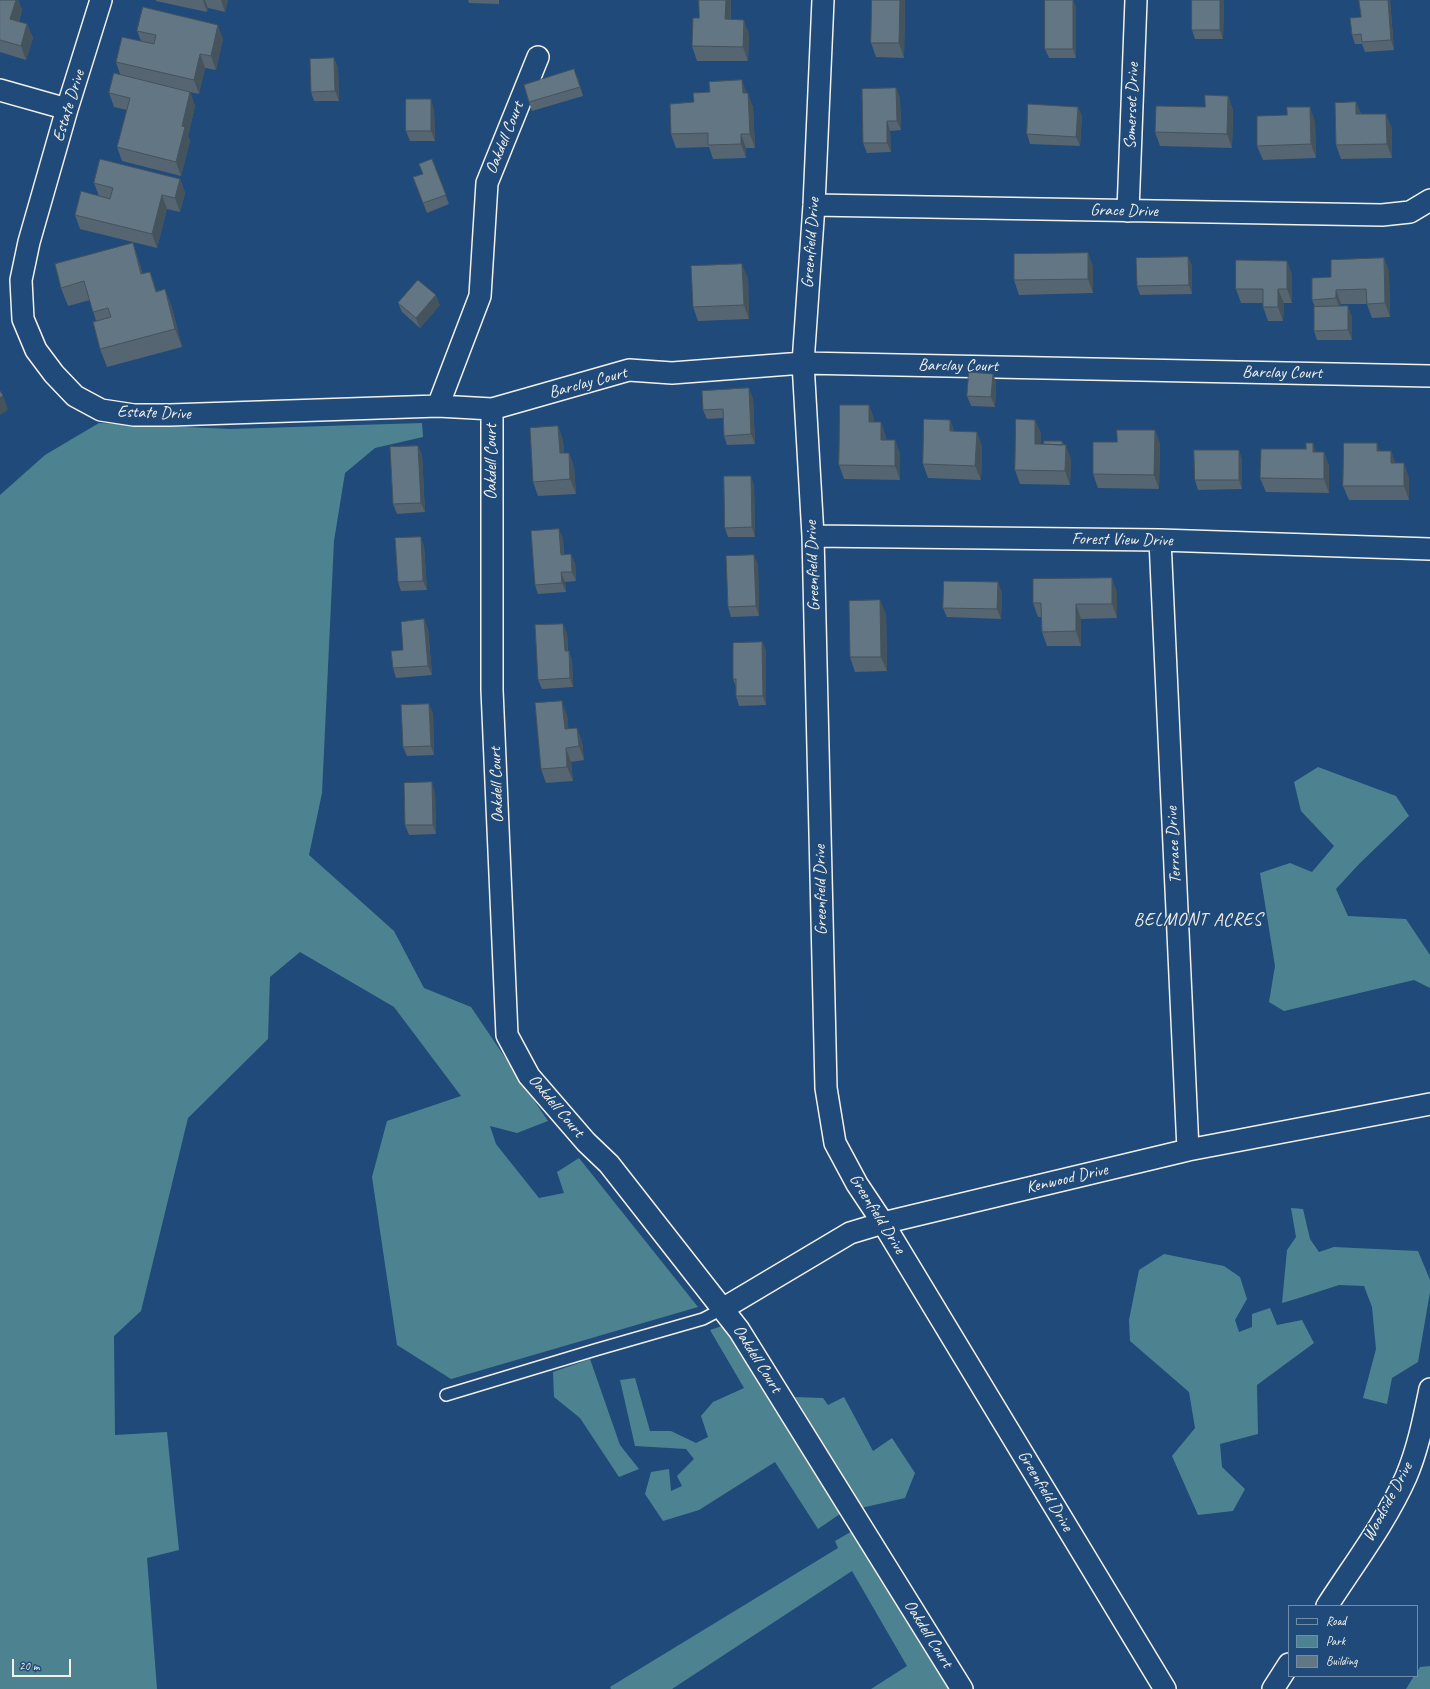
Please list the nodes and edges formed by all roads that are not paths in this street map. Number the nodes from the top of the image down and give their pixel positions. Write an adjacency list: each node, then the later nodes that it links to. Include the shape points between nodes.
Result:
1 (101, 0): 6 (street, Estate Drive)
2 (823, 0): 8 (street, Greenfield Drive)
3 (1136, 0): 9 (street, Somerset Drive)
4 (538, 57): 12 (street, Oakdell Court, via 487,183 480,296)
5 (0, 90): 6 (street)
6 (67, 109): 12 (street, Estate Drive, via 20,280 23,319 36,350 75,396 101,410 134,415)
7 (1430, 200): 9 (street, Grace Drive, via 1410,212 1382,215)
8 (814, 205): 9 (street, Grace Drive); 10 (street, Greenfield Drive)
9 (1128, 211)
10 (803, 363): 11 (street, Barclay Court); 13 (street, Barclay Court, via 672,373 629,370); 14 (street, Greenfield Drive)
11 (1430, 376)
12 (438, 406): 13 (street, Estate Drive)
13 (492, 409): 20 (street, Oakdell Court, via 492,690 507,1035 528,1076 586,1142 609,1164)
14 (813, 536): 15 (street, Forest View Drive); 19 (street, Greenfield Drive, via 826,1088 835,1143 857,1184)
15 (1160, 540): 16 (street, Forest View Drive); 18 (street, Terrace Drive)
16 (1430, 549)
17 (1430, 1104): 18 (street, Kenwood Drive)
18 (1188, 1150): 19 (street, Kenwood Drive)
19 (883, 1223): 20 (street, Kenwood Drive, via 850,1233); 26 (street, Greenfield Drive)
20 (724, 1308): 22 (lane, via 703,1320); 25 (street, Oakdell Court)
21 (1430, 1389): 23 (street, Woodside Drive, via 1424,1422 1406,1476 1386,1515)
22 (446, 1395)
23 (1327, 1605)
24 (1288, 1666): 27 (street)
25 (962, 1689)
26 (1164, 1689)
27 (1273, 1689)

